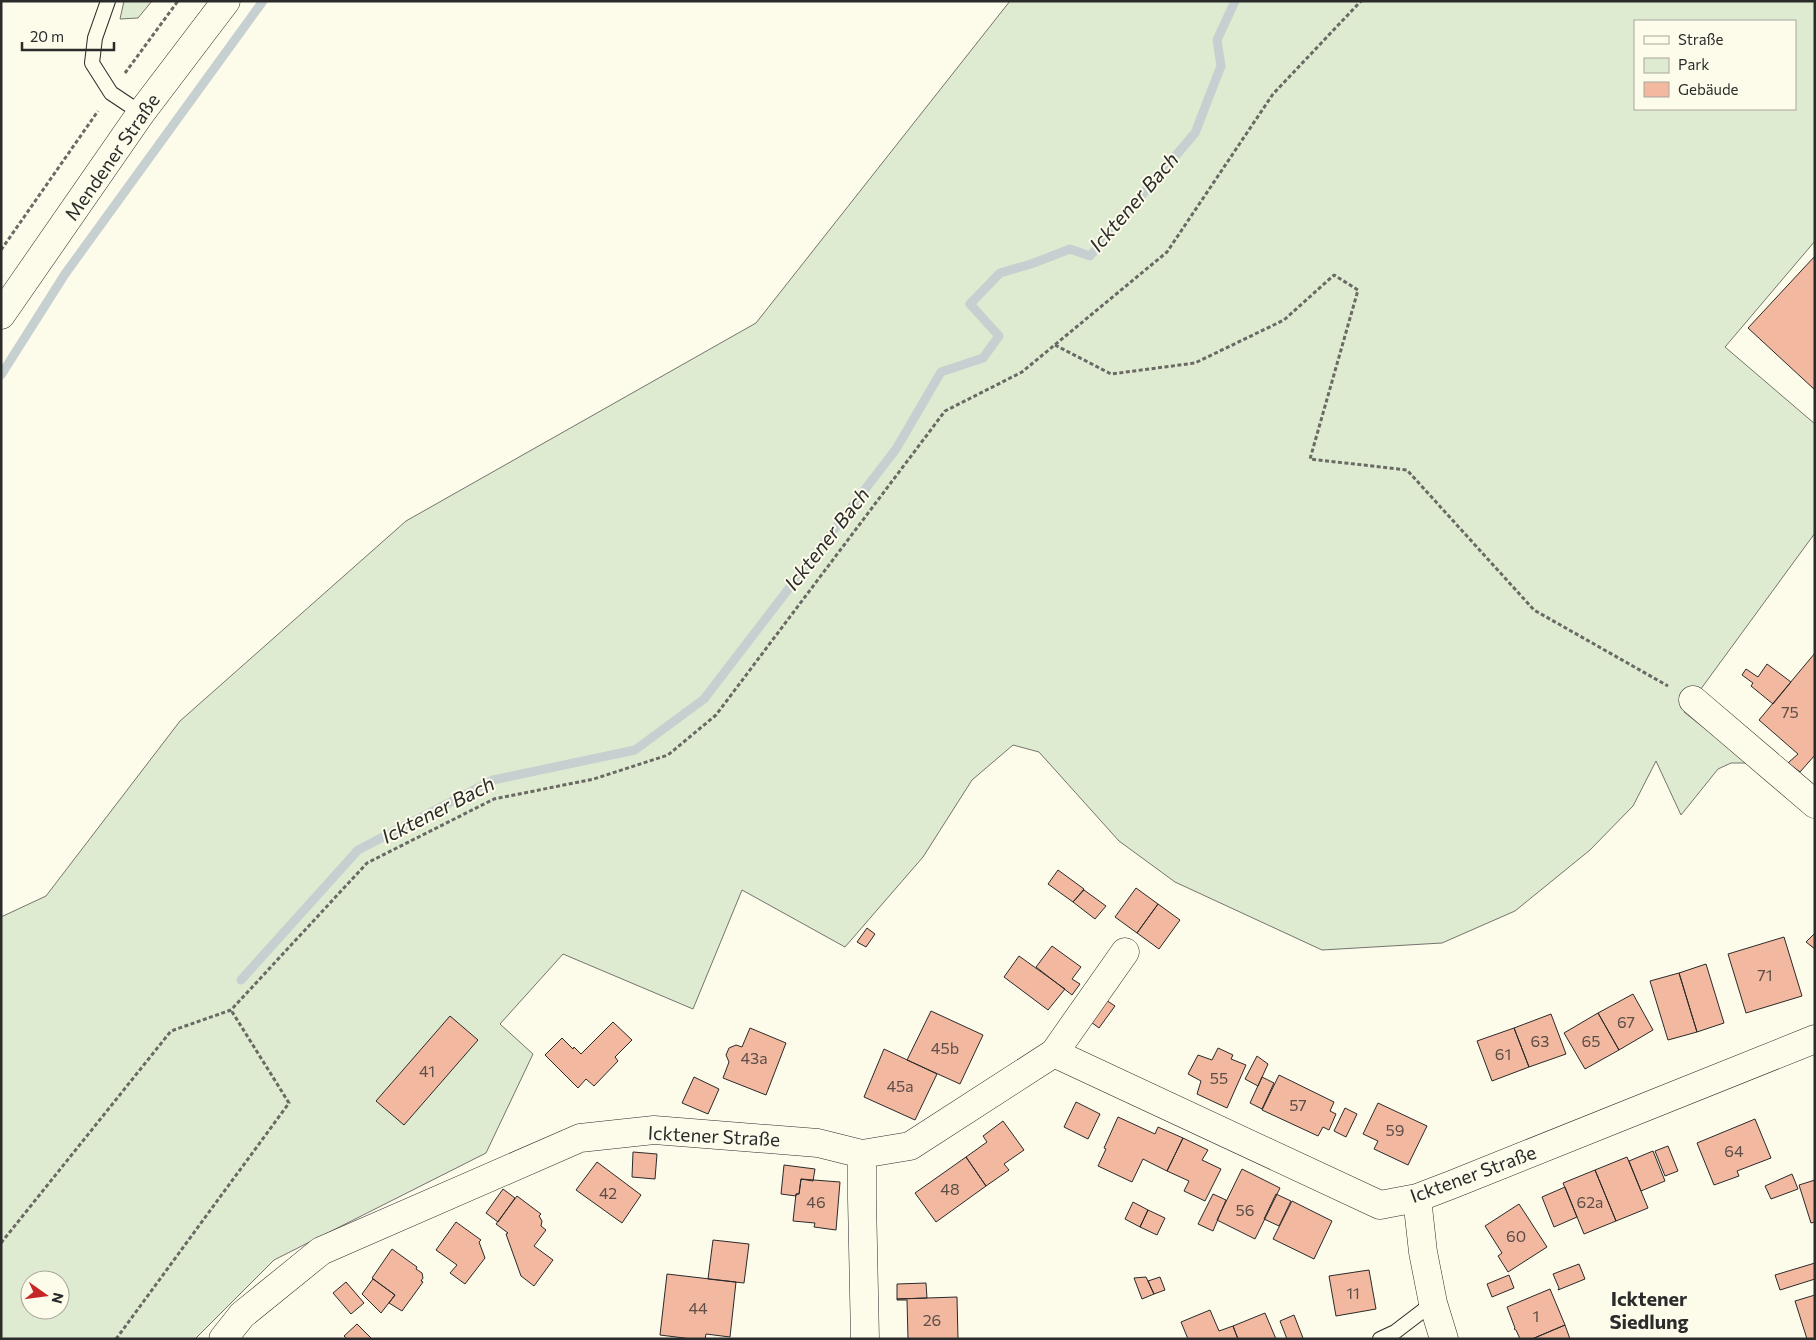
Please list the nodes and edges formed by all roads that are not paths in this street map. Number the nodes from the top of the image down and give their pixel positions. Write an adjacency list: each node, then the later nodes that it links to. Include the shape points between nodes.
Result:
1 (108, 1): 3 (lane, via 95,38 92,63 110,92)
2 (226, 1): 3 (street, Mendener Straße)
3 (141, 113): 4 (street, Mendener Straße)
4 (1, 315)
5 (1692, 700): 6 (street)
6 (1815, 804)
7 (1125, 952): 9 (street, Icktener Straße)
8 (1815, 1039): 11 (street, Icktener Straße)
9 (1054, 1053): 10 (street, Icktener Straße, via 910,1146); 11 (street, Icktener Straße, via 1380,1205)
10 (862, 1154): 13 (street, Icktener Straße, via 818,1142 654,1130 580,1138 321,1250 242,1316); 14 (street)
11 (1417, 1198): 12 (street)
12 (1432, 1303): 15 (lane, via 1395,1332); 16 (street)
13 (223, 1339)
14 (865, 1339)
15 (1380, 1339)
16 (1444, 1339)

